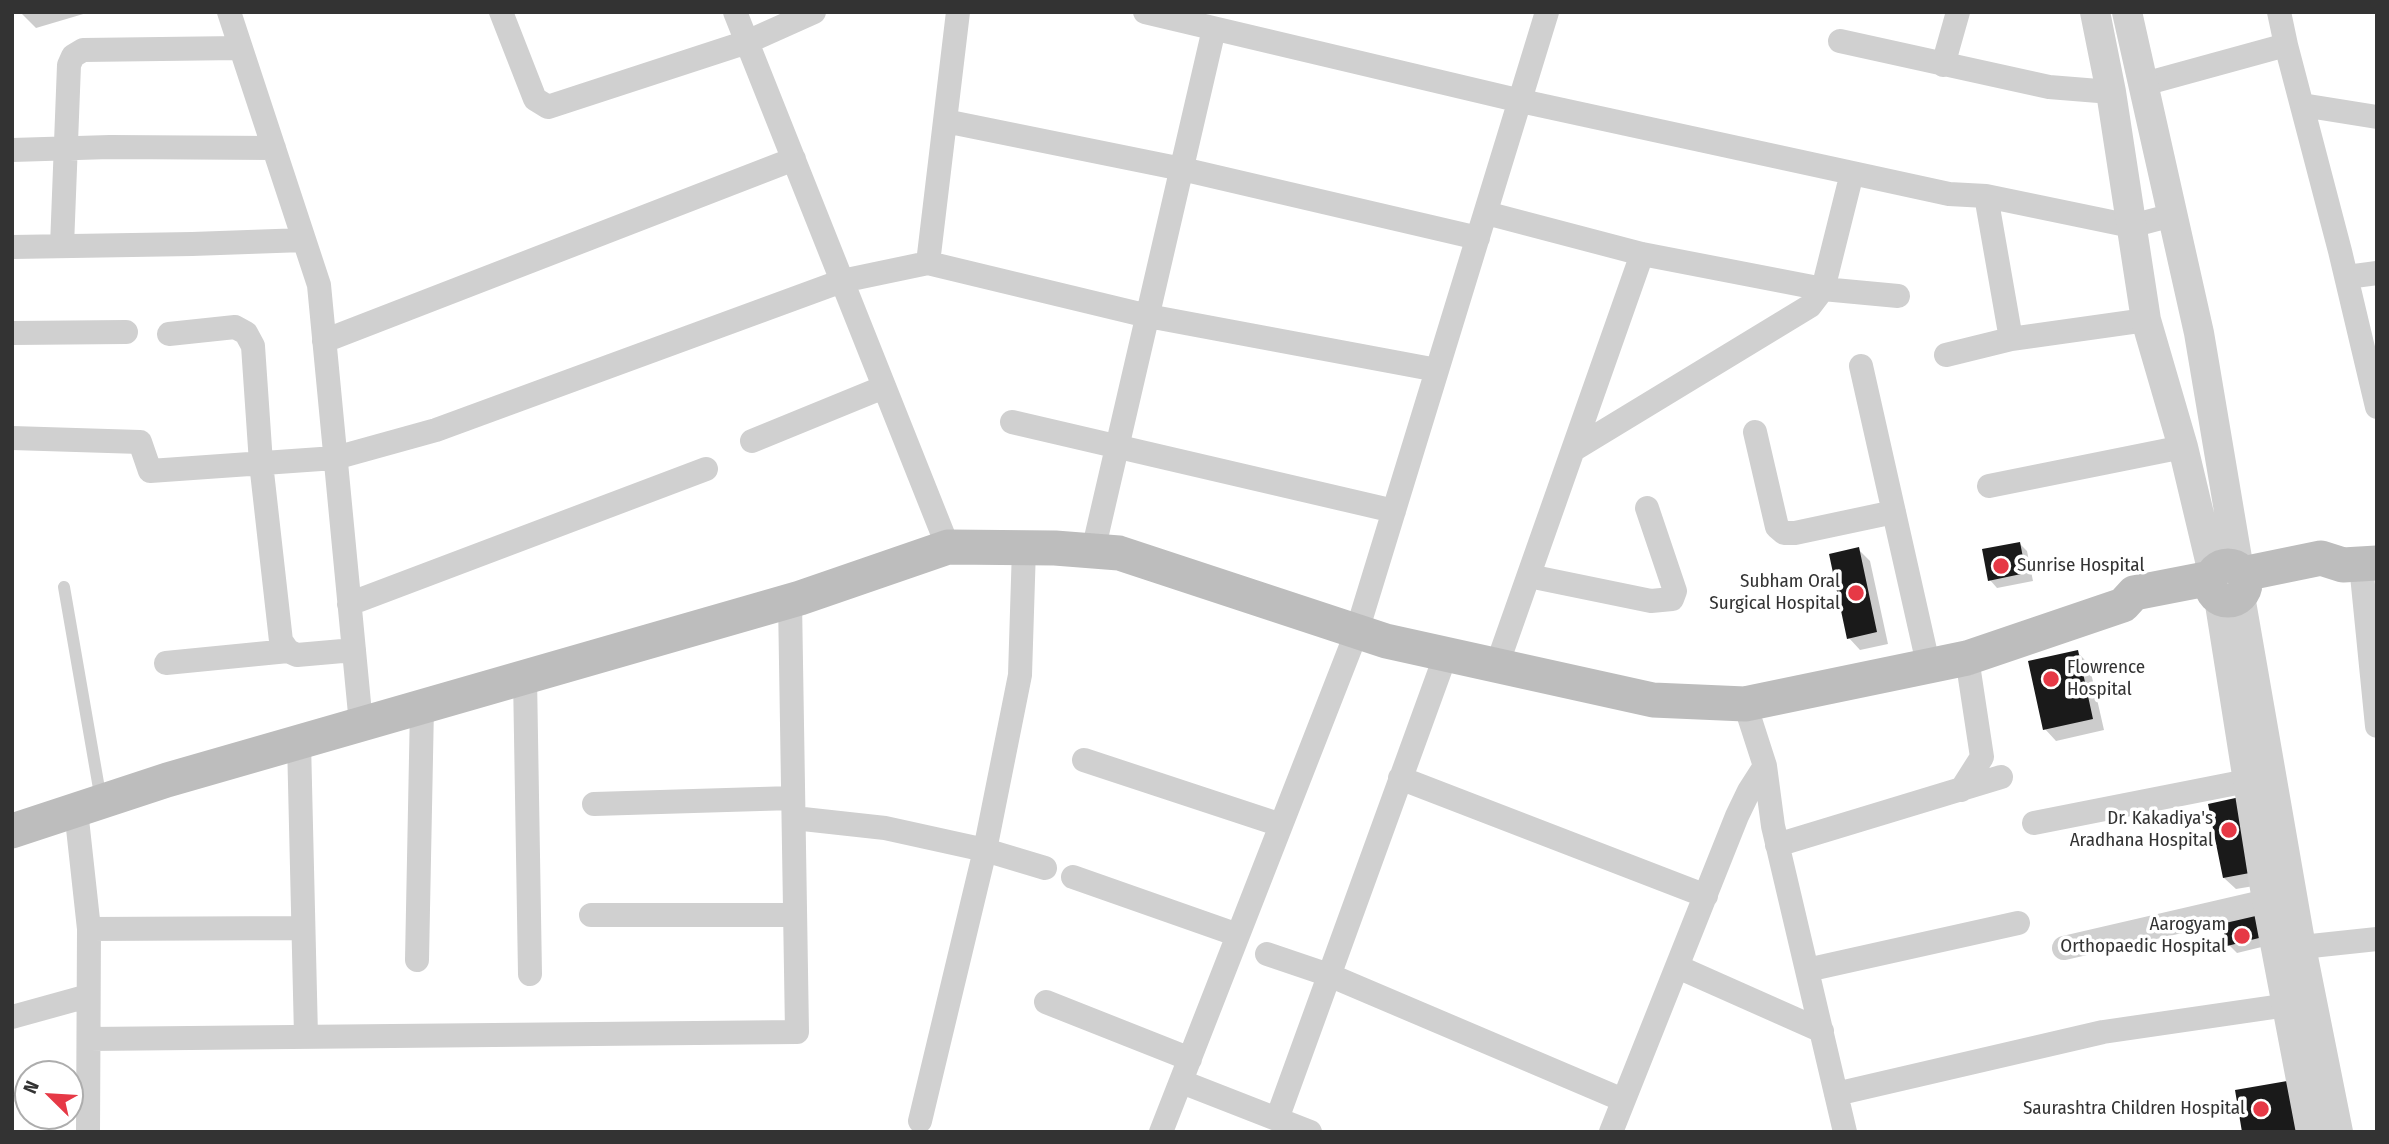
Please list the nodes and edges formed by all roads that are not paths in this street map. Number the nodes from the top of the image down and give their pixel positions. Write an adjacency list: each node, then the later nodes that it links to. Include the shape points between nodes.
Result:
1 (229, 12): 17 (street)
2 (500, 12): 15 (street, via 535,99 548,107)
3 (735, 12): 15 (street)
4 (814, 12): 15 (street)
5 (957, 12): 24 (street)
6 (1145, 12): 12 (street)
7 (1546, 12): 21 (street)
8 (1958, 12): 18 (street)
9 (2095, 12): 20 (street)
10 (2127, 12): 19 (street)
11 (2279, 12): 16 (street)
12 (1178, 16): 13 (street)
13 (1214, 29): 21 (street); 29 (street)
14 (1840, 41): 18 (street)
15 (747, 42): 28 (street)
16 (2286, 45): 19 (street); 22 (street)
17 (239, 47): 25 (street, via 83,50 69,65); 26 (street)
18 (1943, 65): 20 (street, via 2049,87)
19 (2144, 84): 33 (street)
20 (2111, 93): 34 (street)
21 (1521, 101): 30 (street); 32 (street)
22 (2302, 105): 23 (street); 42 (street)
23 (2377, 117)
24 (945, 121): 29 (street); 40 (street)
25 (65, 148): 26 (street); 27 (street); 37 (street)
26 (274, 148): 36 (street)
27 (12, 150)
28 (793, 159): 43 (street); 52 (street)
29 (1182, 169): 35 (street); 46 (street)
30 (1853, 173): 31 (street, via 1949,194); 44 (street)
31 (1986, 197): 34 (street); 51 (street)
32 (1486, 213): 35 (street); 39 (street)
33 (2173, 215): 34 (street); 77 (street, via 2199,333)
34 (2131, 226): 47 (street)
35 (1478, 238): 55 (street)
36 (304, 240): 37 (street); 52 (street, via 319,285)
37 (62, 246): 38 (street)
38 (12, 247)
39 (1642, 254): 44 (street); 64 (street)
40 (928, 263): 43 (street); 46 (street)
41 (2377, 274): 42 (street)
42 (2347, 278): 57 (street)
43 (842, 281): 56 (street); 65 (street, via 436,430)
44 (1823, 289): 45 (street); 64 (street, via 1810,306)
45 (1898, 296)
46 (1148, 316): 55 (street); 62 (street)
47 (2146, 320): 51 (street); 63 (street)
48 (126, 332): 49 (street)
49 (12, 333)
50 (169, 334): 66 (street, via 235,327 246,333 253,346)
51 (2011, 339): 53 (street)
52 (324, 341): 65 (street)
53 (1946, 355)
54 (1861, 366): 71 (street)
55 (1437, 370): 70 (street)
56 (884, 387): 61 (street); 72 (street)
57 (2377, 407)
58 (1012, 422): 62 (street)
59 (1755, 432): 71 (street, via 1777,527 1784,533)
60 (12, 438): 66 (street, via 140,442 150,471)
61 (752, 441)
62 (1117, 447): 70 (street); 74 (street)
63 (2183, 447): 68 (street); 77 (street)
64 (1573, 450): 76 (street)
65 (335, 458): 66 (street); 80 (street)
66 (261, 463): 83 (street, via 281,641)
67 (706, 469): 80 (street)
68 (1989, 486)
69 (1647, 508): 76 (street, via 1675,591 1672,599 1651,601)
70 (1394, 511): 81 (street)
71 (1894, 512): 88 (street)
72 (948, 547): 73 (main road); 79 (main road)
73 (1024, 548): 74 (main road); 108 (street, via 1020,675)
74 (1093, 551): 81 (main road, via 1119,553)
75 (2360, 564): 77 (main road, via 2323,580); 93 (street)
76 (1529, 576): 87 (street)
77 (2228, 584): 85 (main road, via 2137,609 2123,605); 99 (street); 121 (street)
78 (64, 587): 102 (lane)
79 (790, 601): 89 (main road); 103 (street)
80 (349, 604): 82 (street)
81 (1357, 631): 84 (main road); 105 (street)
82 (354, 650): 83 (street, via 298,655); 92 (street)
83 (288, 651): 86 (street)
84 (1446, 654): 87 (main road); 98 (street)
85 (1967, 658): 88 (main road); 100 (street, via 1982,757)
86 (166, 663)
87 (1497, 664): 90 (main road, via 1653,699)
88 (1929, 668): 90 (main road)
89 (525, 677): 91 (main road); 126 (street)
90 (1745, 704): 96 (street)
91 (422, 707): 92 (main road); 123 (street)
92 (361, 724): 94 (main road)
93 (2377, 726)
94 (299, 742): 102 (main road); 116 (street)
95 (1084, 760): 105 (street)
96 (1765, 766): 107 (street); 111 (street, via 1737,816)
97 (2001, 777): 100 (street)
98 (1400, 778): 111 (street); 127 (street)
99 (2247, 781): 104 (street); 112 (street)
100 (1961, 790): 107 (street)
101 (594, 804): 103 (street)
102 (88, 806): 106 (main road); 117 (street)
103 (794, 808): 108 (street); 114 (street)
104 (2034, 823)
105 (1281, 825): 118 (street)
106 (12, 831)
107 (1777, 845): 125 (street)
108 (985, 850): 109 (street); 140 (street)
109 (1045, 868)
110 (1073, 877): 118 (street)
111 (1706, 896): 124 (street)
112 (2267, 901): 120 (street); 121 (street)
113 (591, 915): 114 (street)
114 (795, 915): 133 (street, via 797,1032)
115 (2018, 923): 125 (street)
116 (303, 928): 117 (street); 133 (street)
117 (89, 929): 128 (street)
118 (1238, 935): 135 (street)
119 (2377, 939): 121 (street)
120 (2064, 948)
121 (2289, 948): 130 (street); 147 (street)
122 (1267, 954): 127 (street)
123 (417, 960)
124 (1678, 967): 132 (street); 138 (street)
125 (1807, 970): 132 (street)
126 (530, 974)
127 (1329, 975): 138 (street); 139 (street)
128 (88, 996): 131 (street); 134 (street)
129 (1046, 1002): 135 (street)
130 (2288, 1005): 137 (street, via 2103,1032); 146 (street)
131 (12, 1017)
132 (1822, 1031): 137 (street)
133 (306, 1036): 134 (street)
134 (89, 1038): 141 (street)
135 (1191, 1059): 136 (street)
136 (1182, 1083): 139 (street); 142 (street)
137 (1836, 1094): 145 (street)
138 (1623, 1100): 144 (street)
139 (1277, 1119): 143 (street)
140 (920, 1121)
141 (88, 1132)
142 (1161, 1132)
143 (1310, 1132)
144 (1611, 1132)
145 (1845, 1132)
146 (2311, 1132)
147 (2338, 1132)

